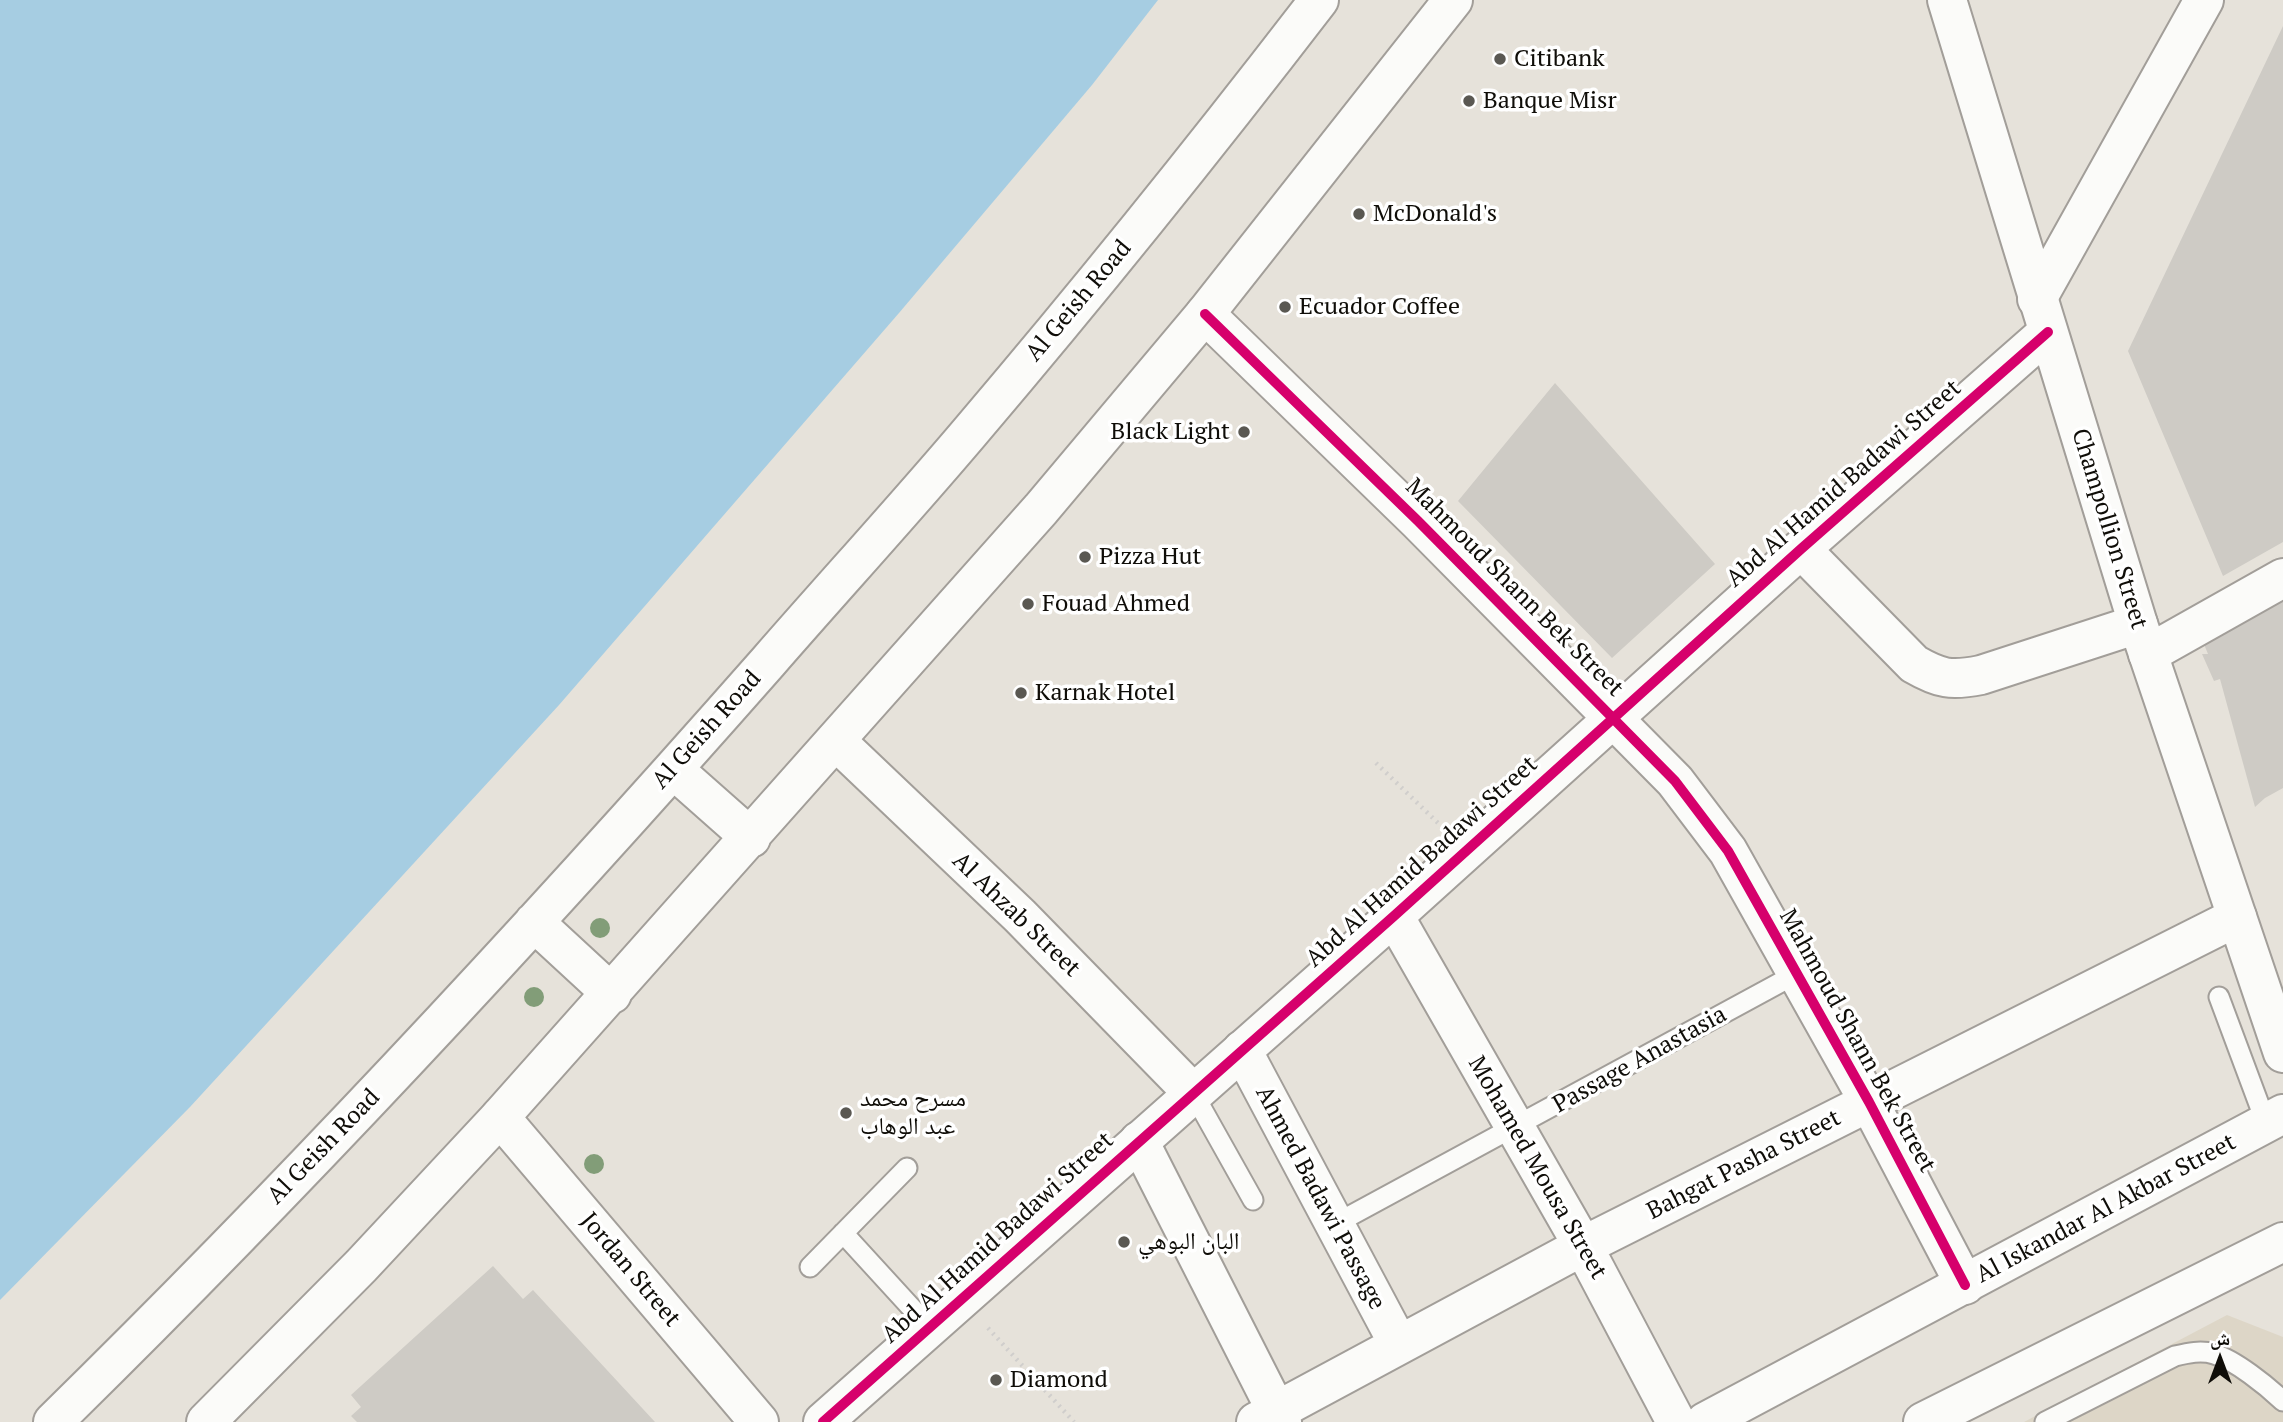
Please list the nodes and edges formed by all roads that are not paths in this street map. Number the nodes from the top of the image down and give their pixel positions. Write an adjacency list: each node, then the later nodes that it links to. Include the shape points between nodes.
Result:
1 (1319, 0): 12 (main road, Al Geish Road, via 1170,191 976,425)
2 (1453, 0): 5 (main road)
3 (1947, 0): 6 (main road, Champollion Street)
4 (2204, 0): 6 (main road, Abd Al Hamid Badawi Street)
5 (1205, 314): 10 (main road, Mahmoud Shann Bek Street); 11 (main road)
6 (2043, 316): 7 (main road, Abd Al Hamid Badawi Street); 9 (main road, Champollion Street)
7 (1801, 549): 9 (main road, via 1913,664 1932,675 1957,680); 10 (main road, Abd Al Hamid Badawi Street)
8 (2283, 578): 9 (main road)
9 (2143, 639): 15 (main road, Champollion Street)
10 (1614, 717): 14 (main road, Abd Al Hamid Badawi Street); 17 (main road, Mahmoud Shann Bek Street, via 1675,780 1728,851)
11 (836, 741): 13 (main road); 22 (main road, Al Ahzab Street, via 1020,916)
12 (673, 769): 13 (main road); 16 (main road, Al Geish Road)
13 (751, 838): 18 (main road)
14 (1394, 916): 20 (main road, Abd Al Hamid Badawi Street); 26 (main road, Mohamed Mousa Street)
15 (2237, 917): 21 (main road, Champollion Street); 23 (main road, Bahgat Pasha Street)
16 (534, 922): 18 (main road); 40 (main road, Al Geish Road, via 267,1207)
17 (1797, 974): 23 (main road, Mahmoud Shann Bek Street); 26 (lane, Passage Anastasia)
18 (612, 994): 24 (main road)
19 (2219, 997): 25 (lane)
20 (1242, 1050): 22 (main road, Abd Al Hamid Badawi Street); 30 (main road, Ahmed Badawi Passage)
21 (2283, 1054)
22 (1193, 1093): 27 (main road, Abd Al Hamid Badawi Street); 29 (lane)
23 (1869, 1102): 33 (main road, Bahgat Pasha Street); 35 (main road, Mahmoud Shann Bek Street)
24 (500, 1117): 41 (main road, via 362,1266); 42 (main road, Jordan Street)
25 (2275, 1118): 35 (main road, Al Iskandar Al Akbar Street)
26 (1515, 1128): 30 (lane, Passage Anastasia); 33 (main road, Mohamed Mousa Street)
27 (1139, 1141): 36 (main road, Abd Al Hamid Badawi Street); 39 (main road)
28 (907, 1168): 31 (lane)
29 (1253, 1200)
30 (1335, 1224): 37 (main road, Ahmed Badawi Passage)
31 (843, 1233): 34 (lane); 36 (lane)
32 (2283, 1242): 46 (main road)
33 (1583, 1246): 37 (main road, Bahgat Pasha Street); 44 (main road, Mohamed Mousa Street)
34 (810, 1267)
35 (1965, 1285): 45 (main road, Al Iskandar Al Akbar Street)
36 (929, 1327): 43 (main road, Abd Al Hamid Badawi Street)
37 (1399, 1345): 39 (main road, Bahgat Pasha Street)
38 (2283, 1401): 47 (lane, via 2230,1361 2193,1352 2175,1356)
39 (1272, 1418)
40 (53, 1422)
41 (206, 1422)
42 (759, 1422)
43 (823, 1422)
44 (1676, 1422)
45 (1705, 1422)
46 (1923, 1422)
47 (2045, 1422)

